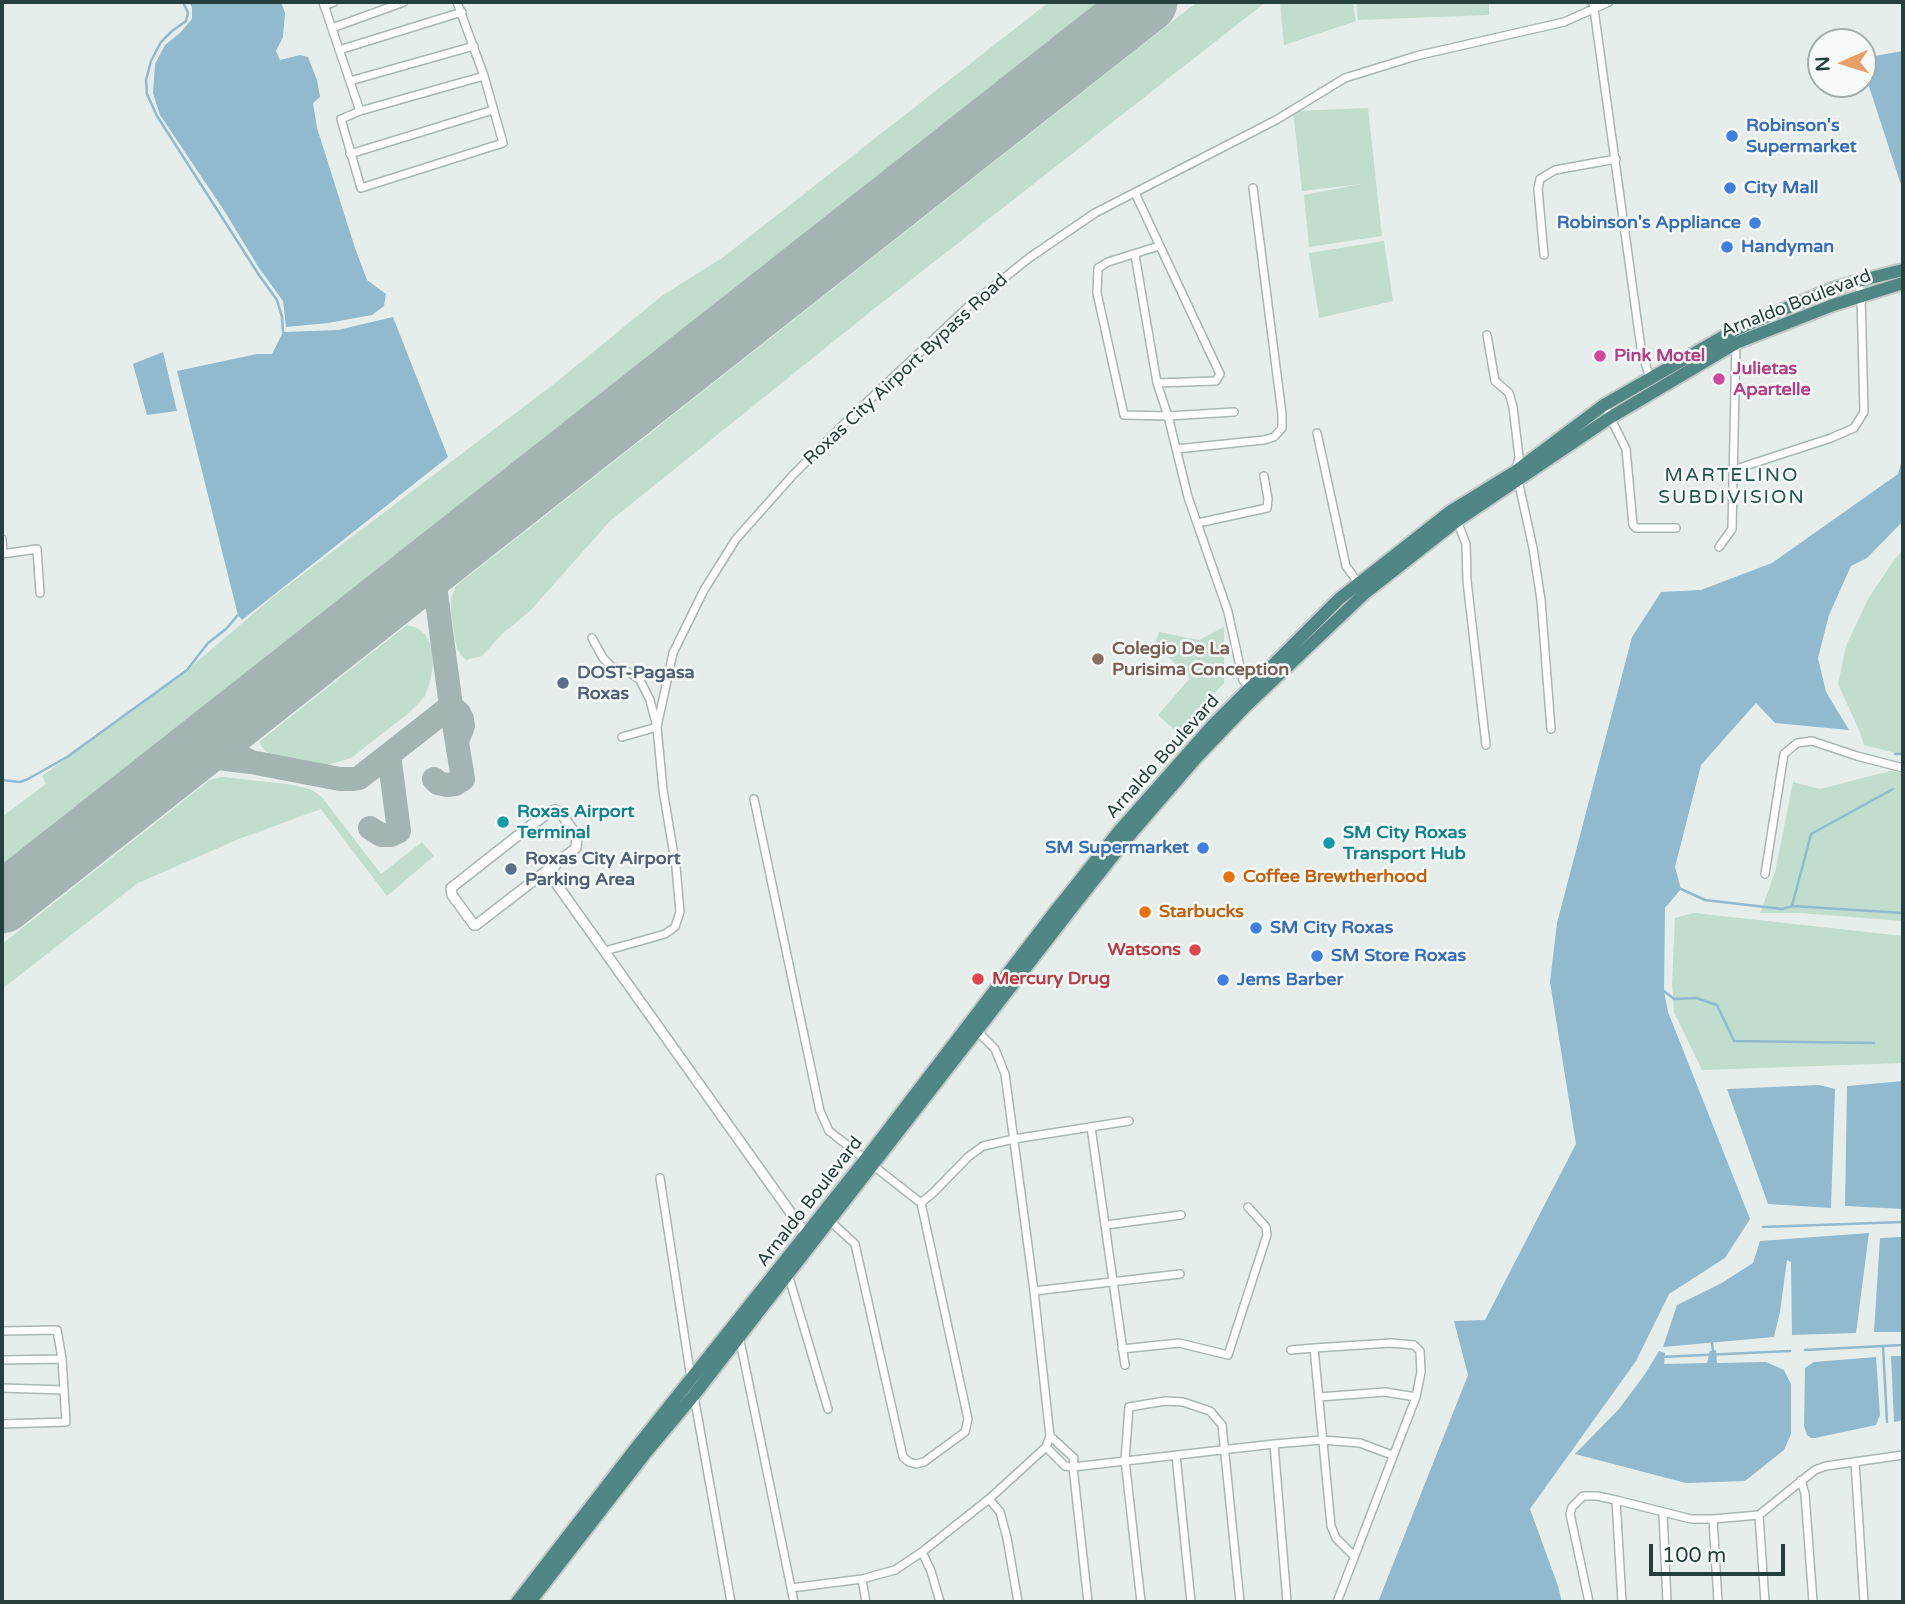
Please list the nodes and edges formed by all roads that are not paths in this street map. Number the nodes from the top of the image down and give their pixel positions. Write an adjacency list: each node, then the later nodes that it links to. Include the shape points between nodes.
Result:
1 (334, 2): 6 (street)
2 (404, 2): 8 (street)
3 (457, 2): 7 (street)
4 (1593, 2): 16 (street)
5 (1609, 2): 18 (street, Roxas City Airport Bypass Road, via 1564,22 1416,56 1345,78 1276,120)
6 (324, 4): 8 (street)
7 (462, 12): 9 (street); 10 (street)
8 (332, 28): 10 (street)
9 (474, 46): 11 (street); 12 (street)
10 (339, 50): 12 (street)
11 (484, 76): 13 (street); 14 (street)
12 (350, 81): 14 (street)
13 (493, 110): 15 (street); 15 (street, via 503,143 361,188)
14 (360, 111): 15 (street, via 341,119)
15 (351, 154)
16 (1616, 159): 21 (street, via 1555,170 1540,179); 29 (street, via 1641,348)
17 (1253, 188): 34 (street, via 1282,428 1264,440)
18 (1135, 193): 19 (street); 49 (street, Roxas City Airport Bypass Road, via 1094,213 969,306 793,475 736,539 704,590 673,653)
19 (1159, 246): 20 (street); 28 (street, via 1220,374 1216,381)
20 (1135, 255): 28 (street); 32 (street, via 1098,268 1097,293 1124,415)
21 (1544, 255)
22 (1903, 270): 23 (highway, Arnaldo Boulevard)
23 (1858, 281): 25 (street); 27 (highway, Arnaldo Boulevard, via 1829,290)
24 (1903, 283): 25 (highway, Arnaldo Boulevard)
25 (1861, 295): 27 (highway, Arnaldo Boulevard); 35 (street, via 1864,412 1854,428)
26 (1487, 335): 36 (street, via 1495,381 1509,393 1513,407)
27 (1735, 337): 29 (highway, Arnaldo Boulevard); 35 (street)
28 (1157, 383): 32 (street)
29 (1653, 384): 30 (highway, Arnaldo Boulevard)
30 (1607, 411): 36 (highway, Arnaldo Boulevard); 40 (street, via 1626,449 1633,525)
31 (1234, 412): 32 (street)
32 (1168, 416): 34 (street)
33 (1317, 433): 44 (street, via 1346,566)
34 (1176, 449): 39 (street)
35 (1733, 470): 42 (street, via 1732,529)
36 (1518, 475): 38 (highway, Arnaldo Boulevard); 50 (street, via 1541,600)
37 (1264, 476): 39 (street, via 1267,509)
38 (1454, 516): 44 (highway, Arnaldo Boulevard); 52 (street, via 1466,544)
39 (1198, 523): 47 (street, via 1228,612 1243,680)
40 (1675, 528)
41 (2, 539): 43 (street)
42 (1719, 547)
43 (2, 554): 45 (street, via 37,550)
44 (1362, 588): 47 (highway, Arnaldo Boulevard, via 1339,599); 48 (highway, Arnaldo Boulevard)
45 (40, 593)
46 (592, 638): 49 (street, via 612,667 640,680)
47 (1250, 688): 48 (highway, Arnaldo Boulevard)
48 (1241, 704): 60 (highway, Arnaldo Boulevard, via 1124,834)
49 (657, 727): 51 (street); 59 (street, Roxas City Airport Bypass Road, via 680,912 675,926 665,934)
50 (1550, 729)
51 (622, 737)
52 (1486, 745)
53 (1903, 768): 56 (street, via 1812,741 1797,743 1784,754)
54 (754, 799): 64 (street, via 820,1111 830,1131)
55 (557, 863): 57 (street); 57 (street, via 577,842 555,810 450,892 477,925); 58 (street)
56 (1765, 874)
57 (538, 877): 58 (street)
58 (553, 879): 59 (street)
59 (605, 951): 71 (street)
60 (973, 1027): 63 (street, via 995,1049 1005,1074); 64 (highway, Arnaldo Boulevard)
61 (1129, 1121): 62 (street)
62 (1091, 1128): 63 (street); 70 (street)
63 (1014, 1139): 66 (street, via 983,1146); 75 (street)
64 (869, 1163): 66 (street); 69 (highway, Arnaldo Boulevard); 71 (highway, Arnaldo Boulevard)
65 (660, 1178): 85 (street)
66 (921, 1203): 69 (street, via 968,1419 965,1432 916,1464 903,1457 855,1244)
67 (1248, 1207): 80 (street, via 1266,1227 1267,1235 1228,1355 1179,1343)
68 (1181, 1215): 70 (street)
69 (829, 1220): 71 (highway, Arnaldo Boulevard)
70 (1106, 1225): 74 (street)
71 (809, 1239): 72 (highway, Arnaldo Boulevard); 76 (highway, Arnaldo Boulevard)
72 (787, 1273): 76 (highway, Arnaldo Boulevard); 91 (street)
73 (1180, 1274): 74 (street)
74 (1114, 1281): 75 (street); 80 (street)
75 (1034, 1292): 93 (street)
76 (752, 1311): 78 (highway, Arnaldo Boulevard); 85 (highway, Arnaldo Boulevard)
77 (2, 1331): 82 (street, via 57,1329)
78 (739, 1335): 88 (highway, Arnaldo Boulevard); 114 (street)
79 (1314, 1348): 81 (street); 89 (street, via 1413,1345 1420,1351); 90 (street)
80 (1122, 1349): 84 (street)
81 (1291, 1350)
82 (62, 1359): 83 (street); 87 (street)
83 (2, 1360)
84 (1125, 1365)
85 (691, 1380): 88 (street); 98 (highway, Arnaldo Boulevard)
86 (2, 1388): 87 (street)
87 (63, 1390): 92 (street, via 66,1422)
88 (694, 1395): 98 (highway, Arnaldo Boulevard); 117 (street)
89 (1416, 1397): 90 (street, via 1385,1392); 100 (street)
90 (1319, 1398): 94 (street)
91 (828, 1409)
92 (2, 1424)
93 (1050, 1436): 96 (street); 104 (street, via 1074,1458)
94 (1322, 1440): 95 (street); 100 (street, via 1360,1443); 112 (street, via 1331,1526)
95 (1274, 1444): 97 (street); 126 (street)
96 (1046, 1447): 104 (street, via 1065,1466); 106 (street)
97 (1224, 1450): 99 (street); 102 (street, via 1222,1425 1210,1411 1164,1401 1129,1407); 125 (street)
98 (640, 1451): 115 (highway, Arnaldo Boulevard)
99 (1176, 1455): 102 (street); 124 (street)
100 (1392, 1455): 112 (street)
101 (1903, 1455): 103 (street)
102 (1125, 1460): 104 (street); 123 (street)
103 (1855, 1462): 105 (street, via 1826,1466); 134 (street)
104 (1073, 1467): 122 (street)
105 (1801, 1480): 109 (street); 133 (street)
106 (989, 1499): 111 (street); 121 (street, via 1000,1512)
107 (1616, 1500): 108 (street); 128 (street, via 1586,1495 1570,1511); 129 (street)
108 (1663, 1513): 110 (street); 130 (street)
109 (1759, 1515): 110 (street); 132 (street)
110 (1713, 1520): 131 (street)
111 (922, 1552): 113 (street, via 895,1570); 120 (street)
112 (1354, 1556): 127 (street)
113 (862, 1579): 114 (street); 119 (street)
114 (791, 1588): 118 (street)
115 (530, 1597): 116 (highway, Arnaldo Boulevard)
116 (517, 1602)
117 (732, 1602)
118 (794, 1602)
119 (866, 1602)
120 (940, 1602)
121 (1018, 1602)
122 (1088, 1602)
123 (1141, 1602)
124 (1192, 1602)
125 (1240, 1602)
126 (1287, 1602)
127 (1337, 1602)
128 (1589, 1602)
129 (1622, 1602)
130 (1667, 1602)
131 (1718, 1602)
132 (1765, 1602)
133 (1813, 1602)
134 (1864, 1602)

